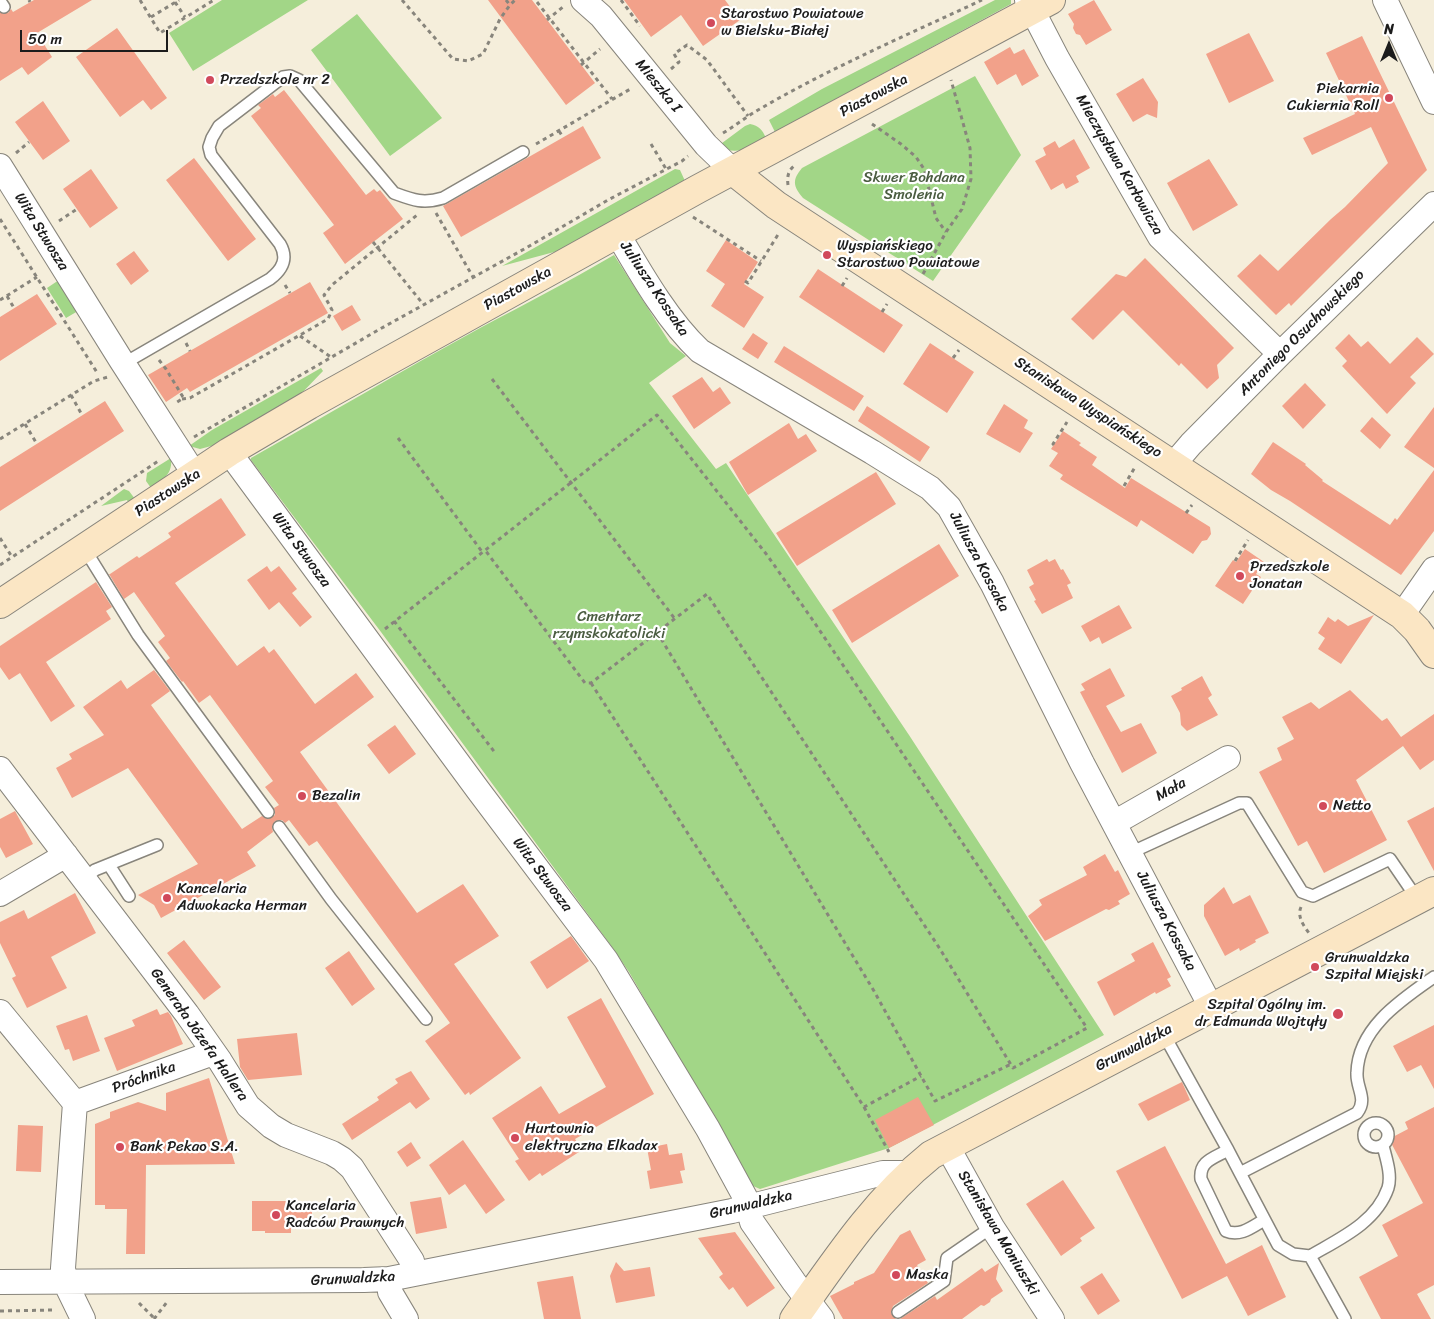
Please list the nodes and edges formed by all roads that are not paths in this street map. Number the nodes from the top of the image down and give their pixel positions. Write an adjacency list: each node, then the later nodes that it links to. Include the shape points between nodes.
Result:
1 (1385, 0): 4 (street)
2 (1036, 4): 7 (street, Piastowska); 10 (street, Mieczysława Karłowicza, via 1160,237)
3 (573, 5): 7 (street, Mieszka I, via 600,16 706,145)
4 (1434, 102)
5 (523, 152): 11 (lane, via 443,198 430,202 412,200 394,193 299,80 283,77 220,126 209,146 211,155 280,244 283,265 270,279)
6 (8, 160): 11 (street, Wita Stwosza)
7 (733, 171): 9 (street, Piastowska); 13 (street, Stanisława Wyspiańskiego, via 776,205)
8 (1434, 204): 10 (street, Antoniego Osuchowskiego)
9 (617, 234): 12 (street, Piastowska); 23 (street, Juliusza Kossaka, via 669,316 700,351 930,488 949,507 992,583)
10 (1280, 354): 13 (street, Antoniego Osuchowskiego)
11 (116, 371): 14 (street, Wita Stwosza)
12 (230, 452): 14 (street, Piastowska); 45 (street, Wita Stwosza, via 606,960 708,1129)
13 (1173, 465): 18 (street, Stanisława Wyspiańskiego)
14 (195, 475): 15 (street, Piastowska)
15 (84, 548): 17 (street, Piastowska); 22 (lane, via 138,635)
16 (1434, 570): 18 (street)
17 (0, 604)
18 (1402, 615): 19 (street, Stanisława Wyspiańskiego)
19 (1434, 654)
20 (1228, 758): 23 (street, Mała)
21 (0, 769): 27 (street, Generała Józefa Hallera)
22 (268, 812)
23 (1114, 822): 26 (street, Juliusza Kossaka)
24 (279, 828): 36 (lane)
25 (157, 845): 28 (lane)
26 (1130, 853): 31 (lane, via 1239,803 1247,803 1302,892 1313,896 1390,859); 34 (street, Juliusza Kossaka)
27 (66, 855): 29 (street, Generała Józefa Hallera); 30 (street)
28 (109, 865): 29 (lane); 32 (lane)
29 (84, 879): 38 (street, Generała Józefa Hallera, via 188,1014)
30 (0, 894)
31 (1426, 895): 34 (street, Grunwaldzka)
32 (129, 896)
33 (1434, 976): 44 (lane, via 1383,1017 1364,1042 1356,1075 1362,1099 1357,1113)
34 (1211, 1007): 37 (street, Grunwaldzka)
35 (0, 1012): 39 (street)
36 (426, 1019)
37 (1163, 1032): 40 (street, Grunwaldzka); 42 (lane)
38 (213, 1053): 39 (street, Próchnika); 49 (street, Generała Józefa Hallera, via 248,1106 271,1126 332,1153 352,1168 412,1261)
39 (75, 1103): 52 (street, via 63,1265)
40 (947, 1146): 43 (street, Grunwaldzka); 47 (street, Stanisława Moniuszki)
41 (1382, 1146): 48 (lane, via 1389,1166 1388,1187 1378,1205 1364,1223)
42 (1228, 1150): 44 (lane); 46 (lane, via 1203,1164 1200,1171 1226,1231 1242,1233)
43 (910, 1173): 45 (street, Grunwaldzka, via 883,1173); 54 (street, via 846,1246)
44 (1240, 1173): 46 (lane)
45 (748, 1207): 49 (street, Grunwaldzka); 54 (street, Wita Stwosza, via 752,1222)
46 (1264, 1220): 48 (lane, via 1278,1245 1293,1254)
47 (992, 1228): 53 (lane, via 947,1258 944,1281); 57 (street, Stanisława Moniuszki)
48 (1310, 1256): 58 (lane)
49 (414, 1274): 50 (street, Grunwaldzka)
50 (389, 1278): 52 (street, Grunwaldzka); 56 (street, via 390,1292)
51 (0, 1282): 52 (street, Grunwaldzka)
52 (65, 1282): 55 (street)
53 (898, 1312)
54 (808, 1313)
55 (83, 1319)
56 (406, 1319)
57 (1052, 1319)
58 (1345, 1319)

